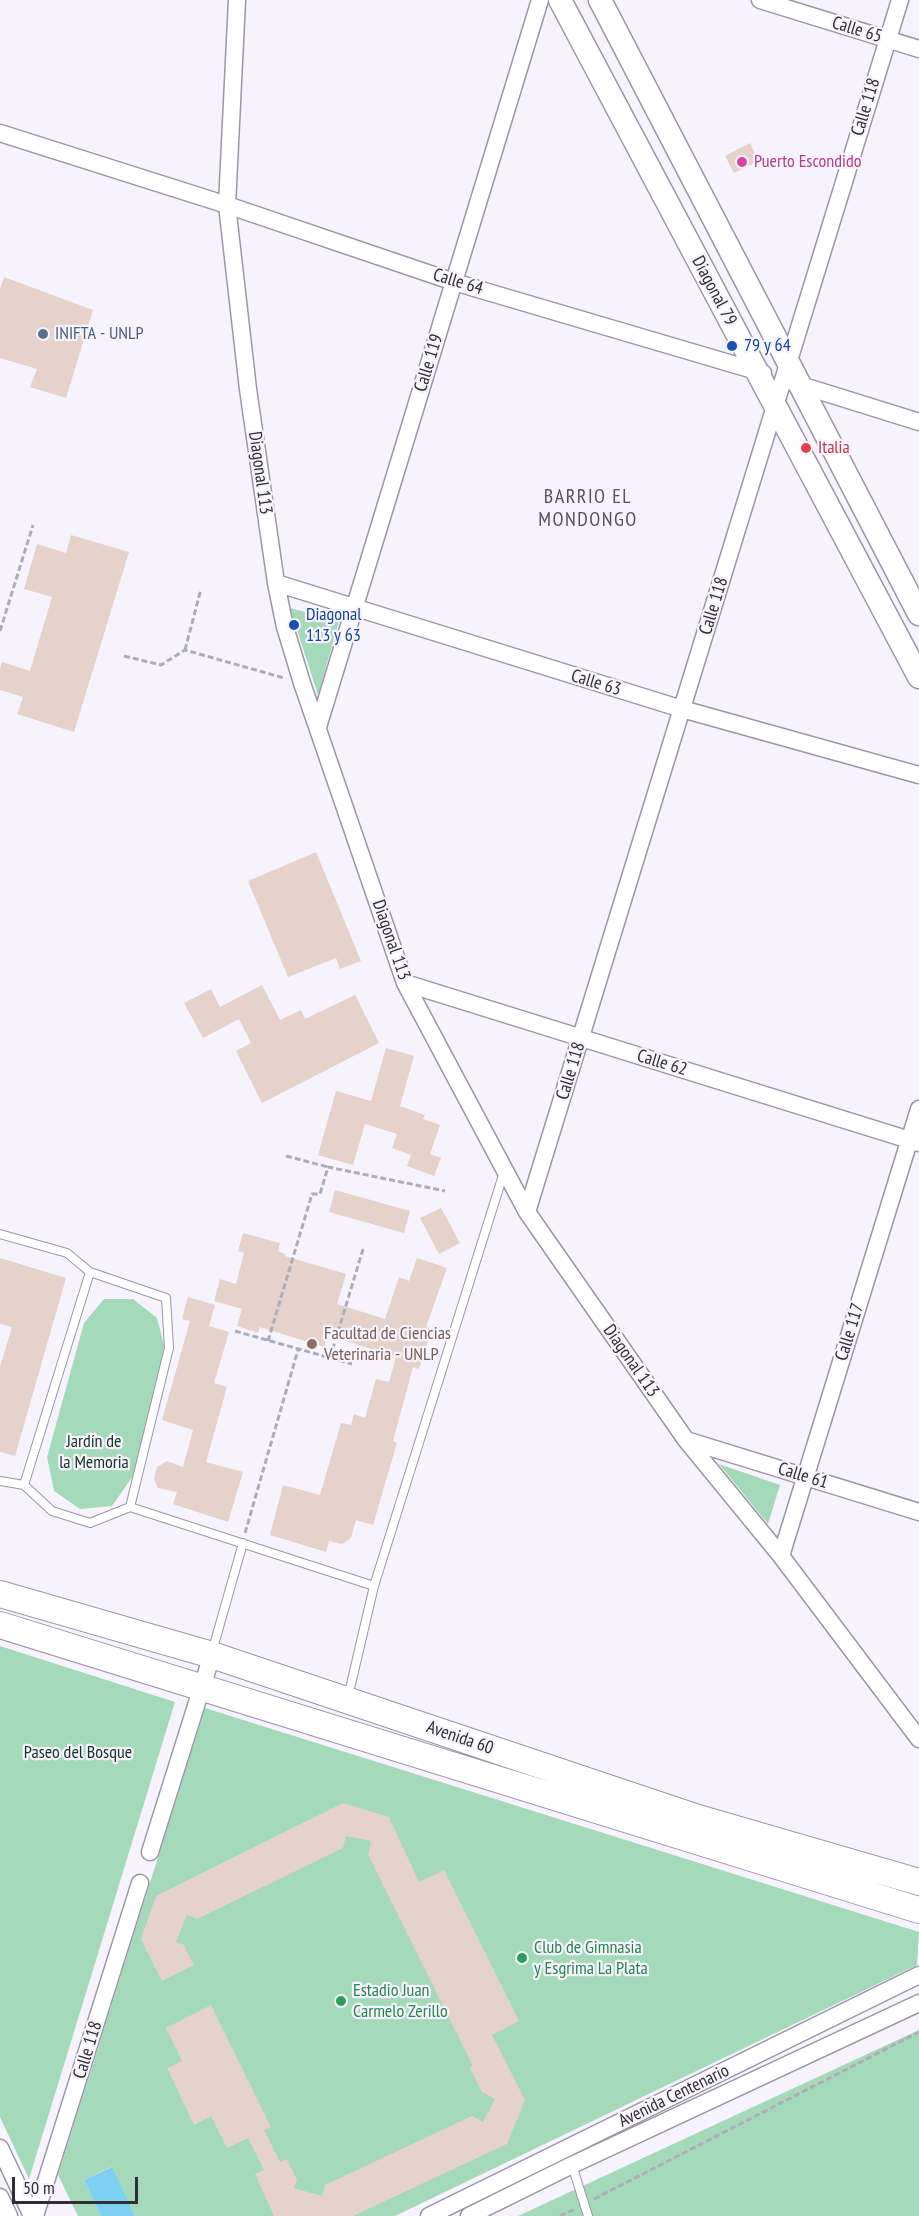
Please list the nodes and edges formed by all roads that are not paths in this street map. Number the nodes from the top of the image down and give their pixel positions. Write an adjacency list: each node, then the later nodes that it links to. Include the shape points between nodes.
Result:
1 (237, 0): 10 (street, Diagonal 113)
2 (540, 0): 11 (street, Calle 119)
3 (560, 0): 12 (main road, Diagonal 79)
4 (600, 0): 13 (main road, Diagonal 79)
5 (760, 0): 7 (street, Calle 65)
6 (900, 0): 7 (street, Calle 118)
7 (888, 39): 8 (street, Calle 65); 13 (street, Calle 118)
8 (919, 49)
9 (0, 134): 10 (street, Calle 64)
10 (227, 205): 11 (street, Calle 64); 16 (street, Diagonal 113)
11 (454, 282): 12 (street, Calle 64); 17 (street, Calle 119)
12 (757, 371): 13 (street, Calle 64); 14 (main road, Diagonal 79)
13 (790, 375): 14 (street, Calle 118); 15 (street, Calle 64); 18 (main road, Diagonal 79)
14 (776, 406): 19 (main road, Diagonal 79); 20 (street, Calle 118)
15 (919, 422)
16 (276, 583): 17 (street, Calle 63); 21 (street, Diagonal 113, via 285,627)
17 (354, 608): 20 (street, Calle 63); 21 (street, Calle 119)
18 (919, 614)
19 (919, 677)
20 (682, 709): 22 (street, Calle 63); 24 (street, Calle 118)
21 (318, 727): 23 (street, Diagonal 113)
22 (919, 776)
23 (405, 983): 24 (street, Calle 62); 27 (street, Diagonal 113)
24 (581, 1038): 26 (street, Calle 62); 28 (street, Calle 118)
25 (919, 1109): 26 (street, Calle 117)
26 (914, 1141): 32 (street, Calle 117)
27 (505, 1170): 28 (street, Diagonal 113); 39 (lane)
28 (527, 1212): 31 (street, Diagonal 113)
29 (0, 1234): 30 (lane, via 68,1253)
30 (90, 1272): 34 (lane); 35 (lane, via 166,1298 169,1348)
31 (686, 1440): 32 (street, Calle 61); 38 (street, Diagonal 113)
32 (806, 1477): 36 (street, Calle 61); 38 (street, Calle 117)
33 (0, 1482): 34 (lane)
34 (24, 1485): 35 (lane, via 52,1511 90,1523)
35 (130, 1507): 37 (lane)
36 (919, 1512)
37 (243, 1543): 39 (lane); 42 (lane)
38 (781, 1556): 45 (street, Diagonal 113)
39 (374, 1586): 44 (lane)
40 (0, 1594): 42 (main road, Avenida 60)
41 (0, 1625): 43 (main road, Avenida 60)
42 (212, 1655): 43 (street); 44 (main road, Avenida 60)
43 (202, 1687): 46 (street); 49 (main road, Avenida 60)
44 (348, 1700): 47 (main road, Avenida 60, via 698,1818)
45 (919, 1739)
46 (150, 1852)
47 (919, 1882)
48 (140, 1883): 56 (street, Calle 118)
49 (919, 1910)
50 (919, 1975): 57 (street, Avenida Centenario)
51 (919, 2003): 53 (street, Avenida Centenario)
52 (0, 2148): 56 (street)
53 (572, 2165): 58 (street, Avenida Centenario); 59 (lane)
54 (0, 2197): 55 (street)
55 (9, 2216)
56 (33, 2216)
57 (429, 2216)
58 (469, 2216)
59 (588, 2216)

